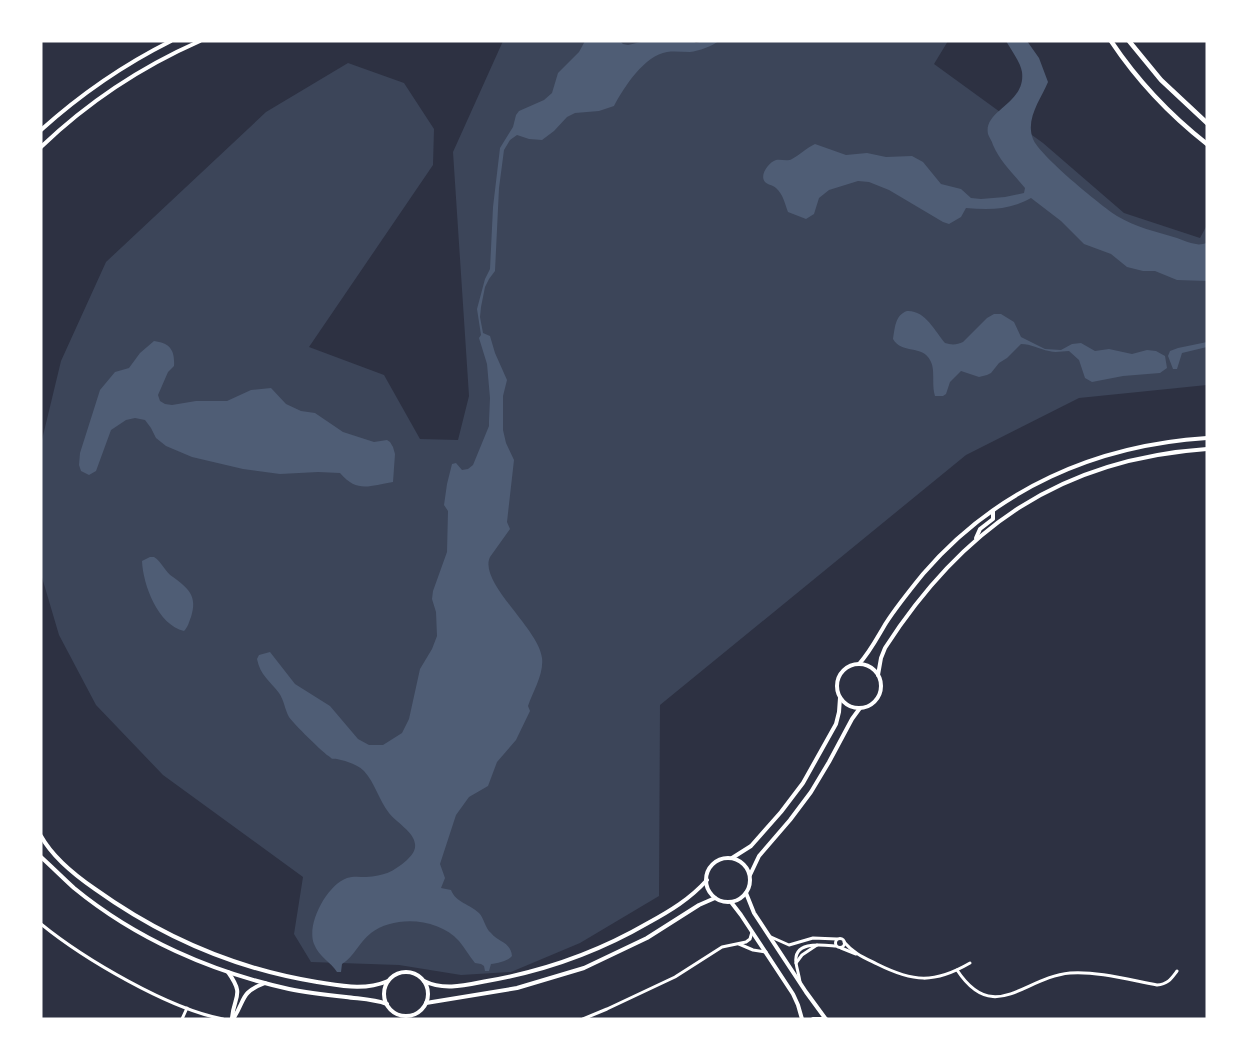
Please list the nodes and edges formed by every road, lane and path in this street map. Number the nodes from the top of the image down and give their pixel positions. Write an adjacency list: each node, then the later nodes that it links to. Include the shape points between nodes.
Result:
1 (171, 41): 6 (street, via 104,79)
2 (200, 41): 8 (street, via 109,91)
3 (1111, 41): 7 (main road, via 1152,94)
4 (1129, 41): 5 (main road, via 1161,80)
5 (1207, 124)
6 (41, 130)
7 (1207, 144)
8 (41, 147)
9 (1207, 438): 11 (street, via 1145,445 1090,460 1037,483)
10 (1207, 450): 12 (street, via 1144,457 1090,473 1022,506)
11 (993, 511): 12 (street, via 993,519 980,529); 13 (street, via 956,540 923,574)
12 (975, 540): 14 (street, via 914,606 883,652)
13 (859, 664): 14 (street, via 872,668); 15 (street, via 840,675 837,685)
14 (878, 675): 16 (street, via 881,684 877,697)
15 (840, 698): 16 (street, via 850,706); 19 (street, via 836,724 803,782 751,846)
16 (860, 708): 20 (street, via 811,792 761,853)
17 (41, 836): 38 (street, via 75,875 141,920 198,948 299,979 362,987)
18 (41, 856): 37 (street, via 76,890 131,928)
19 (732, 858): 20 (street, via 745,866); 21 (street, via 713,864)
20 (750, 875): 22 (street)
21 (706, 880): 23 (street); 39 (street, via 688,898 658,918 564,962 473,984 440,987)
22 (746, 893): 24 (street); 27 (street, via 754,913)
23 (716, 898): 24 (street); 42 (street, via 647,938 584,968 517,988)
24 (730, 902): 26 (street)
25 (41, 924): 44 (street, via 107,968)
26 (752, 932): 30 (street, via 747,942); 32 (street)
27 (770, 937): 28 (street, via 789,945 813,938); 41 (street)
28 (837, 939): 29 (street); 31 (street)
29 (844, 942): 31 (street); 33 (street)
30 (739, 944): 32 (street); 52 (street, via 722,947 675,977)
31 (838, 947): 33 (street); 41 (street, via 808,945 799,951 796,964)
32 (766, 952): 53 (street, via 795,997)
33 (857, 954): 35 (street, via 894,973 912,978 934,978)
34 (970, 963): 35 (street)
35 (958, 970): 36 (street, via 974,990 997,997 1061,974 1084,973 1157,985 1169,981)
36 (1177, 970)
37 (228, 972): 40 (street); 49 (street, via 238,989)
38 (388, 981): 39 (street, via 408,973); 43 (street, via 385,990)
39 (424, 981): 42 (street, via 428,990)
40 (265, 983): 43 (street, via 314,994 370,999); 49 (street, via 246,994)
41 (800, 983): 55 (street)
42 (426, 1003): 45 (street)
43 (387, 1004): 46 (street)
44 (187, 1008): 47 (street); 48 (street)
45 (417, 1013): 46 (street); 51 (street)
46 (396, 1014): 50 (street)
47 (182, 1019)
48 (223, 1019)
49 (233, 1019)
50 (398, 1019)
51 (416, 1019)
52 (583, 1019)
53 (802, 1019)
54 (813, 1019): 55 (street)
55 (825, 1019)

